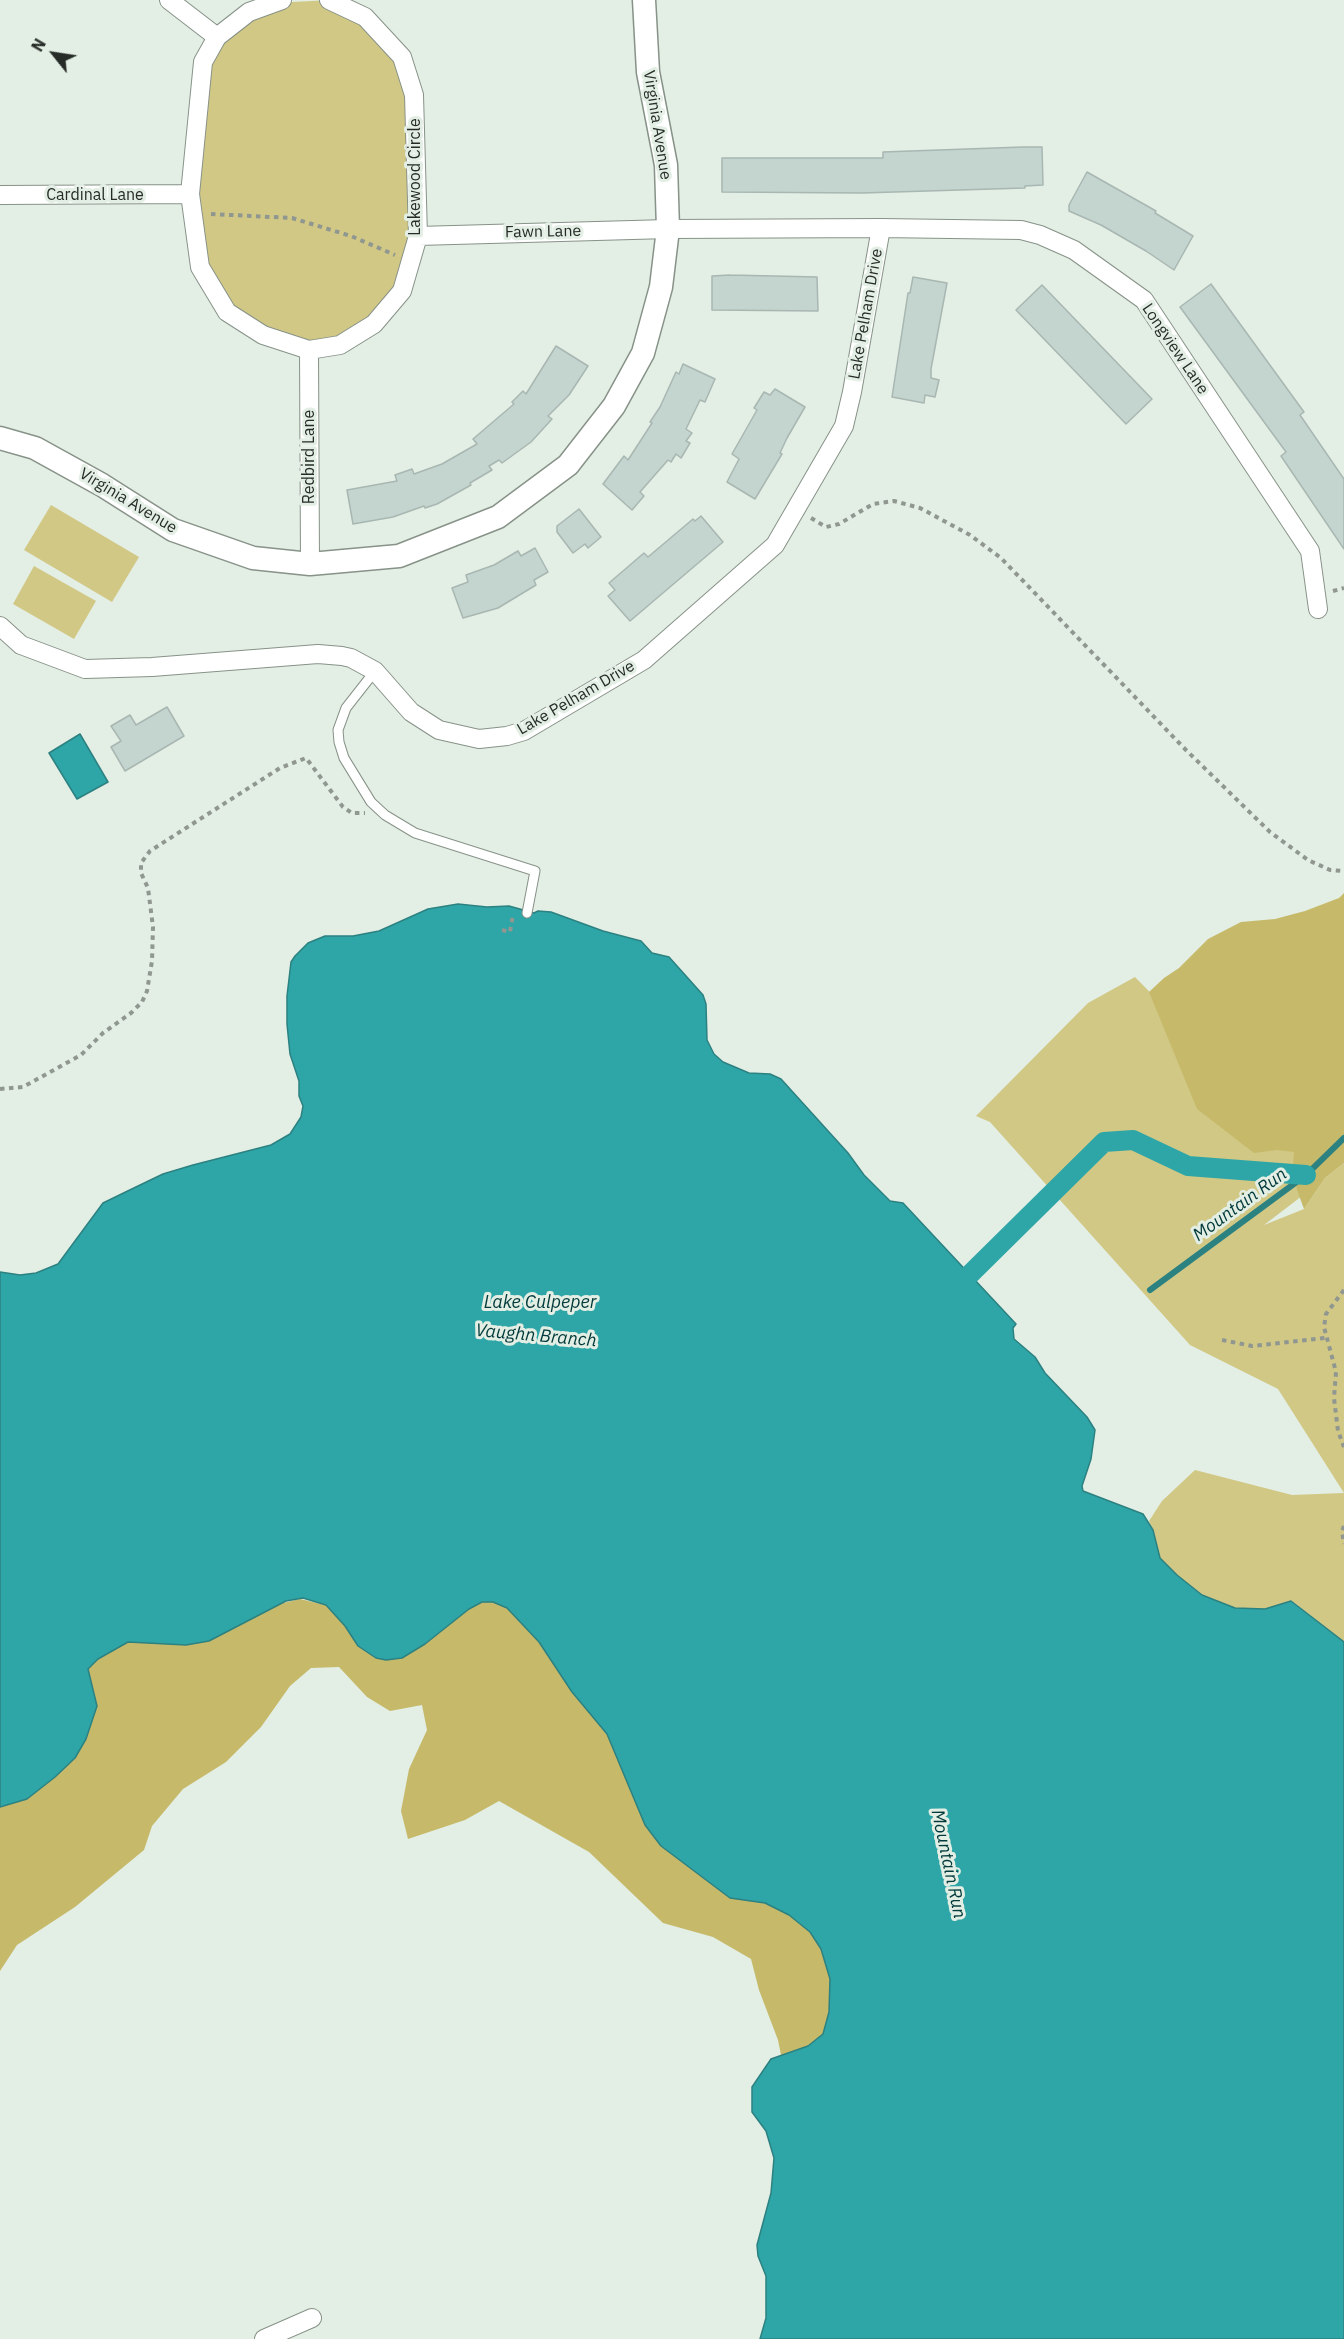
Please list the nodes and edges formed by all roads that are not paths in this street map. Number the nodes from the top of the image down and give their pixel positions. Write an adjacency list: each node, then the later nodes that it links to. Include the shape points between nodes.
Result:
1 (169, 0): 5 (street)
2 (282, 0): 5 (street, Lakewood Circle, via 249,12)
3 (329, 0): 10 (street, Lakewood Circle, via 364,17 402,57 414,94)
4 (644, 0): 9 (street, Virginia Avenue, via 648,72 666,165)
5 (217, 37): 6 (street, Lakewood Circle, via 203,62)
6 (190, 194): 7 (street, Cardinal Lane); 11 (street, Lakewood Circle, via 200,267 227,312 263,335)
7 (0, 195)
8 (881, 228): 9 (street, Longview Lane); 14 (street, Longview Lane, via 1021,230 1040,235 1074,250 1144,300 1310,550); 16 (street, Lake Pelham Drive, via 848,412 839,436 767,553 660,648 524,731 478,739 439,730 411,712)
9 (668, 229): 10 (street, Fawn Lane); 13 (street, Virginia Avenue, via 661,287 643,353 614,406 568,465 498,518 399,556)
10 (418, 236): 11 (street, Lakewood Circle, via 402,291 374,324 340,345)
11 (309, 350): 13 (street, Redbird Lane)
12 (0, 438): 13 (street, Virginia Avenue, via 36,448 173,531 253,558)
13 (310, 564)
14 (1318, 609)
15 (0, 626): 16 (street, Lake Pelham Drive, via 21,645 85,669 318,654 351,658)
16 (375, 671): 17 (lane, via 346,708 338,730 344,758 374,805 393,821 414,833 535,871)
17 (526, 913)
18 (312, 2318): 19 (street)
19 (264, 2339)

